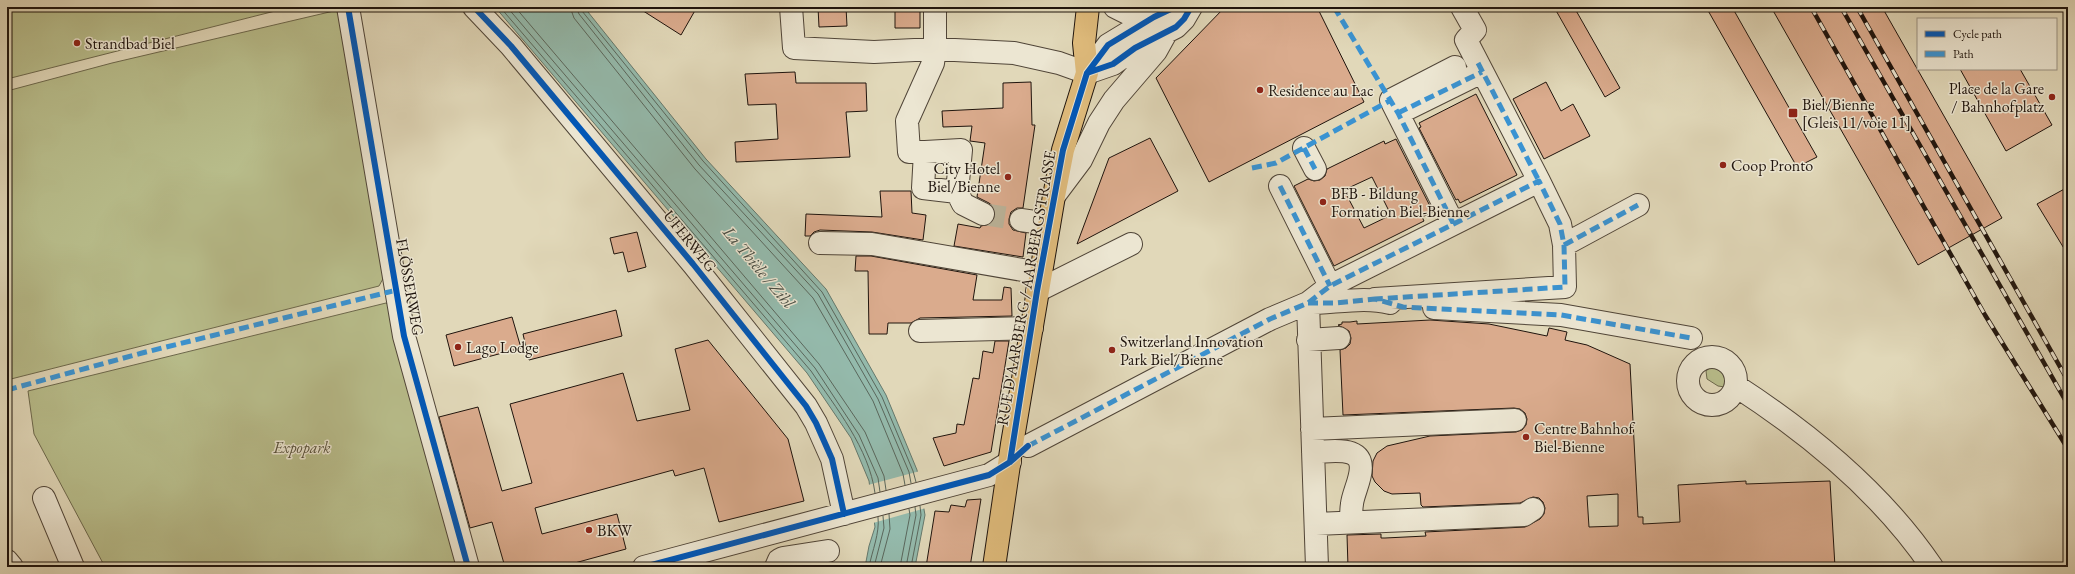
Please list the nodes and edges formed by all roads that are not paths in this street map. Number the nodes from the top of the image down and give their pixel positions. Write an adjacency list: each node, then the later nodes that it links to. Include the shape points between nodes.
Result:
1 (348, 7): 57 (street, FLÖSSERWEG, via 404,336)
2 (474, 7): 50 (street, UFERWEG, via 511,46 806,406 832,459)
3 (792, 7): 11 (street, via 794,48 874,52)
4 (935, 7): 11 (street)
5 (1088, 7): 14 (main road, via 1084,43)
6 (1115, 7): 10 (street, RUE D'AARBERG / AARBERGSTRASSE)
7 (1175, 7): 10 (street, RUE D'AARBERG / AARBERGSTRASSE)
8 (1191, 7): 10 (street, RUE D'AARBERG / AARBERGSTRASSE, via 1180,23)
9 (1462, 7): 13 (street, via 1475,30 1466,40)
10 (1160, 25): 14 (street, RUE D'AARBERG / AARBERGSTRASSE, via 1108,45); 22 (street, RUE D'AARBERG / AARBERGSTRASSE, via 1156,51 1114,100 1099,123 1081,160)
11 (935, 48): 14 (street, via 1014,53 1059,63); 17 (street, via 933,62 907,121)
12 (1455, 67): 15 (street)
13 (1480, 67): 15 (street); 19 (street)
14 (1087, 73): 22 (main road, RUE D'AARBERG / AARBERGSTRASSE, via 1063,150)
15 (1394, 107): 26 (street)
16 (1304, 148): 18 (street)
17 (917, 152): 21 (street, via 923,188); 21 (street, via 961,150)
18 (1315, 169)
19 (1540, 181): 26 (street); 30 (street, via 1560,224)
20 (1280, 186): 32 (street)
21 (957, 192): 24 (street, via 963,204)
22 (1054, 196): 27 (main road, RUE D'AARBERG / AARBERGSTRASSE)
23 (1638, 205): 30 (street)
24 (983, 214)
25 (1021, 220): 27 (street)
26 (1453, 223): 32 (street)
27 (1049, 224): 31 (main road, RUE D'AARBERG / AARBERGSTRASSE)
28 (820, 243): 31 (street, via 880,245)
29 (1131, 244): 31 (street)
30 (1564, 244): 33 (street, via 1565,287)
31 (1038, 282): 36 (main road, RUE D'AARBERG / AARBERGSTRASSE)
32 (1330, 286): 34 (street)
33 (1375, 299): 34 (street); 39 (street, via 1403,307 1561,315)
34 (1308, 303): 40 (street); 46 (street, via 1270,319)
35 (1676, 319): 39 (street)
36 (1032, 328): 37 (street); 47 (main road, RUE D'AARBERG / AARBERGSTRASSE)
37 (920, 331)
38 (1339, 338): 40 (street)
39 (1691, 338): 41 (street)
40 (1308, 340): 44 (street)
41 (1706, 358): 42 (street, via 1714,357 1728,364 1734,374); 42 (street, via 1693,366 1687,379 1690,393 1695,399 1708,405 1722,403 1733,393)
42 (1736, 386): 62 (street, via 1777,414 1854,478 1902,527)
43 (1515, 420): 44 (street)
44 (1313, 440): 45 (street, via 1406,432 1411,436); 51 (street, via 1354,454 1357,458 1361,471 1352,504); 52 (street)
45 (1412, 443)
46 (1028, 446)
47 (1010, 462): 50 (street, via 989,475); 60 (main road, RUE D'AARBERG / AARBERGSTRASSE)
48 (44, 498): 56 (street)
49 (1533, 509): 51 (street, via 1524,515)
50 (841, 515): 53 (street, UFERWEG, via 828,532); 58 (street)
51 (1351, 522): 52 (street)
52 (1316, 524): 61 (street)
53 (827, 559): 59 (street, via 783,558)
54 (7, 560): 55 (street)
55 (12, 567)
56 (73, 567)
57 (468, 567)
58 (644, 567)
59 (776, 567)
60 (994, 567)
61 (1317, 567)
62 (1932, 567)

